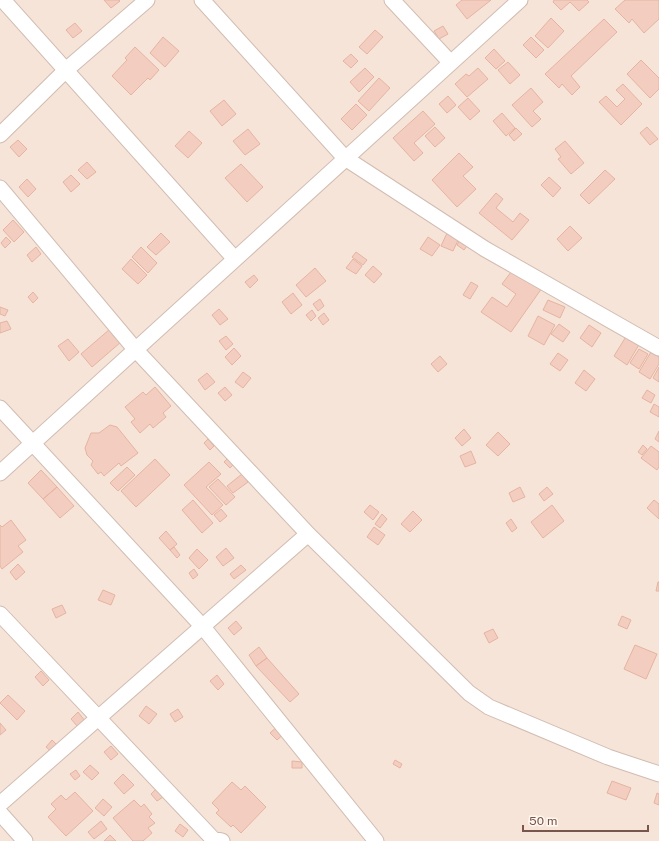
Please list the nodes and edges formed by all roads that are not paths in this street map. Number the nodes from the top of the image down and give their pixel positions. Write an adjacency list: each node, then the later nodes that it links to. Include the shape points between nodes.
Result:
1 (3, 0): 7 (street)
2 (147, 0): 7 (street)
3 (202, 0): 9 (street)
4 (392, 0): 6 (street)
5 (520, 0): 6 (street)
6 (450, 62): 9 (street)
7 (67, 69): 8 (street); 11 (street)
8 (0, 135)
9 (345, 158): 11 (street); 12 (street, via 485,249)
10 (0, 188): 13 (street)
11 (234, 258): 13 (street)
12 (659, 348)
13 (135, 349): 15 (street); 17 (street)
14 (0, 408): 15 (street)
15 (32, 443): 16 (street); 19 (street)
16 (0, 473)
17 (308, 534): 19 (street); 21 (street, via 452,678 489,707 608,757)
18 (0, 614): 20 (street)
19 (203, 627): 20 (street); 26 (street)
20 (98, 718): 22 (street); 25 (street, via 213,839)
21 (659, 774)
22 (0, 804)
23 (0, 813): 24 (street)
24 (25, 841)
25 (222, 841)
26 (376, 841)

